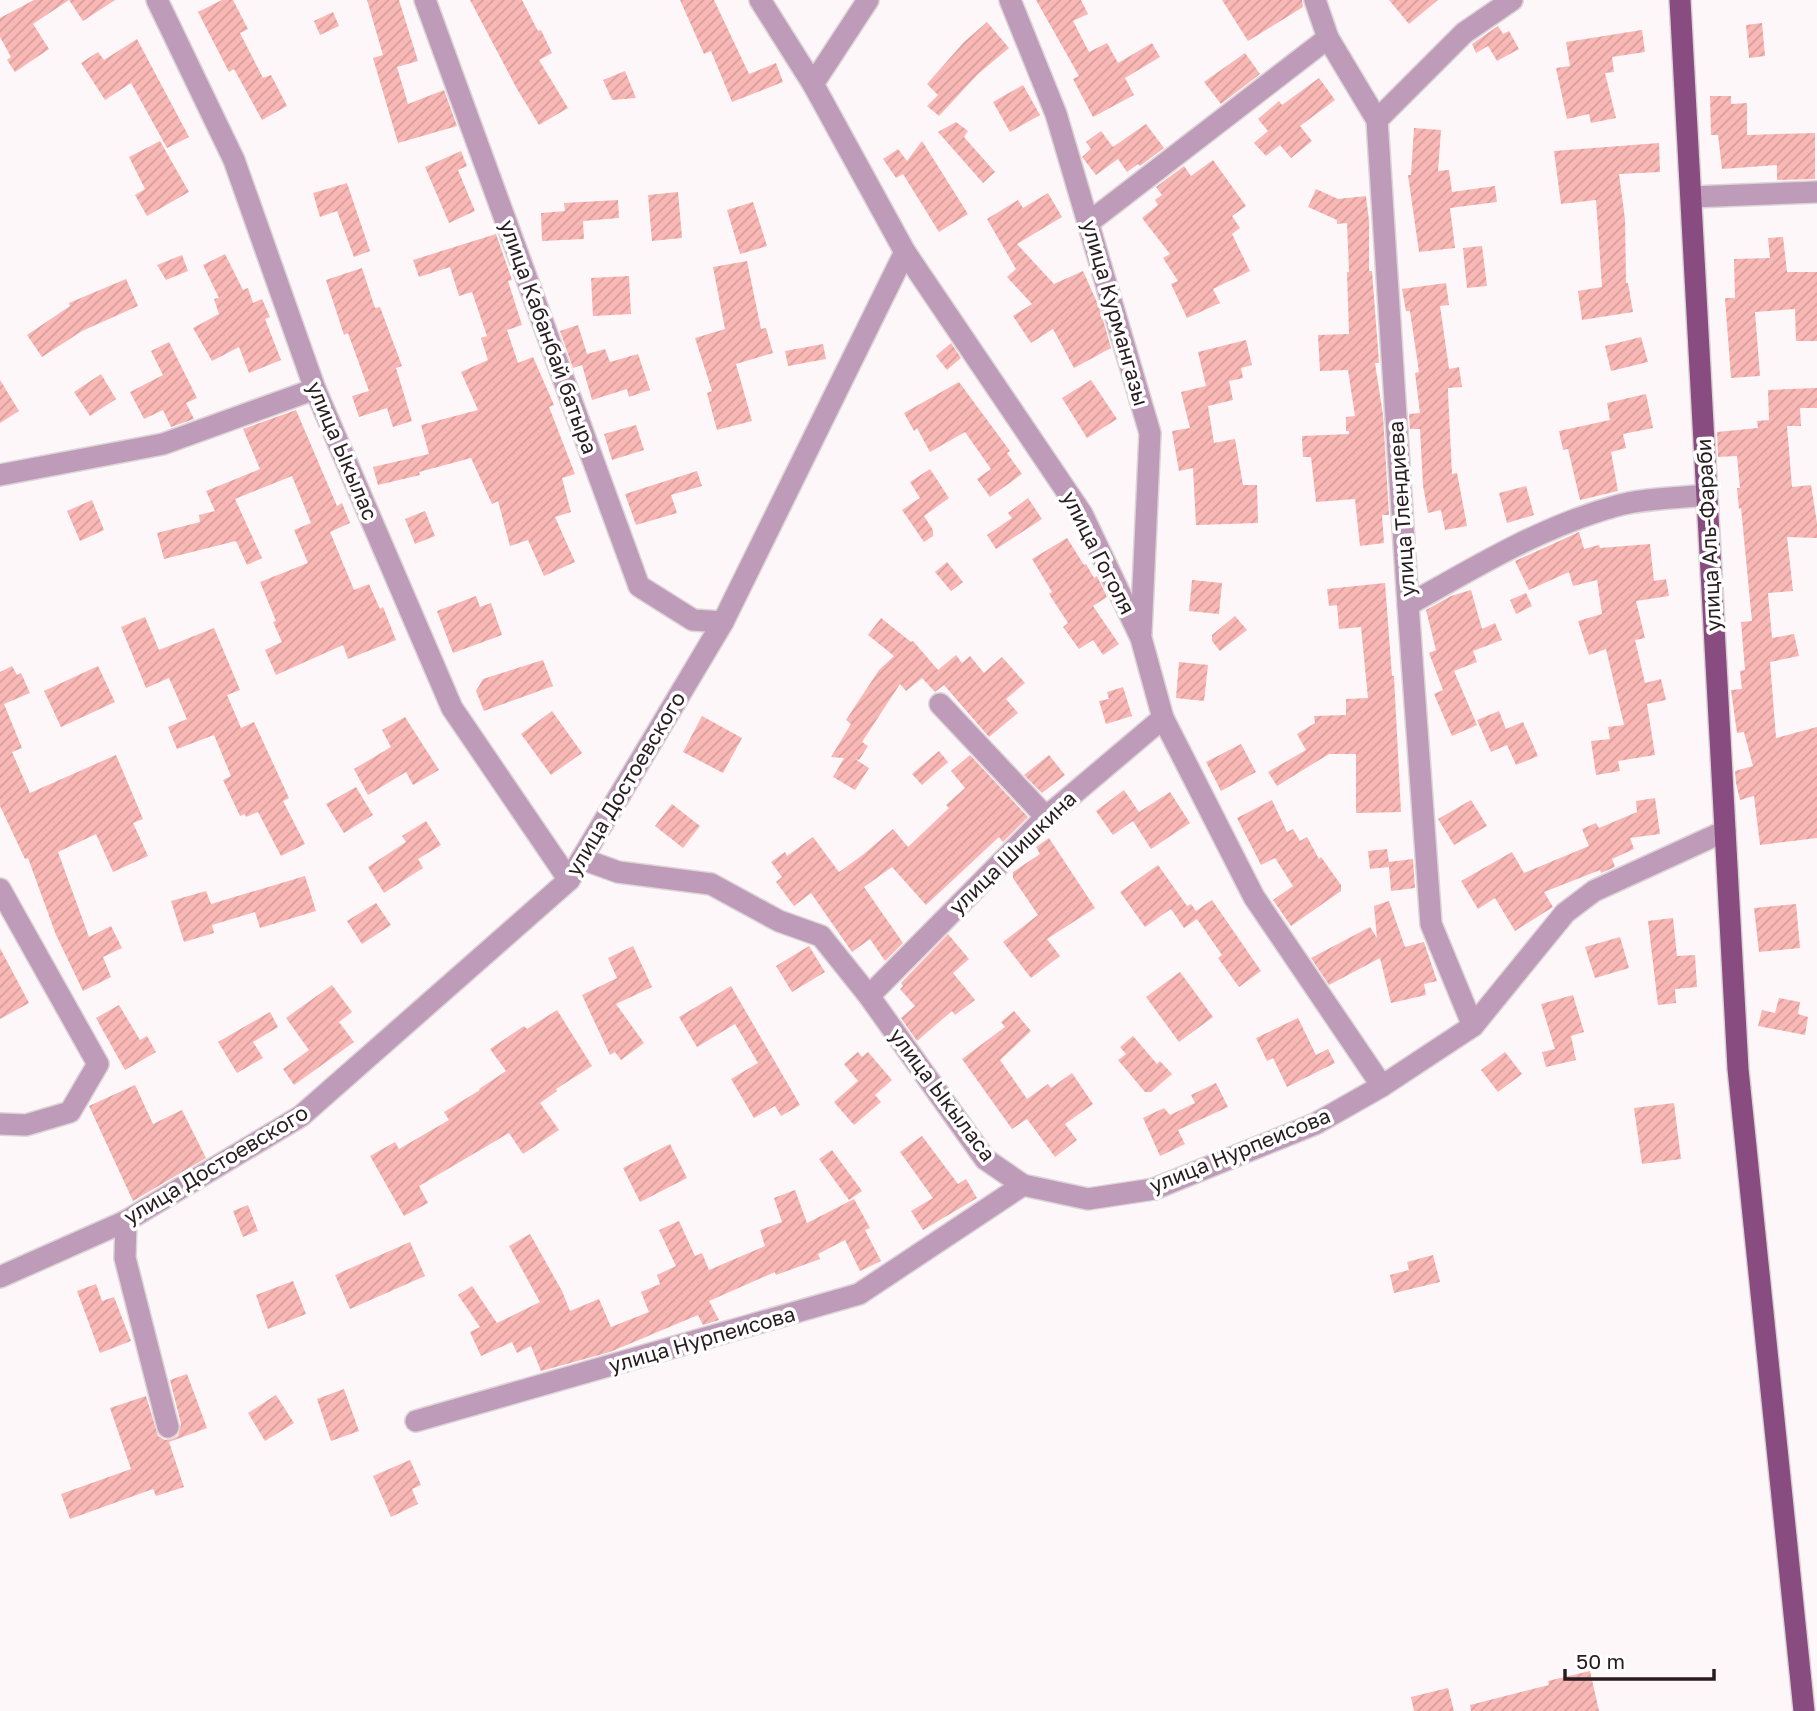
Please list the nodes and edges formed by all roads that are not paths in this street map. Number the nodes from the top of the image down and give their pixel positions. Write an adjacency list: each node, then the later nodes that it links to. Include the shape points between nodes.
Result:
1 (157, 0): 16 (street, улица Ыкылас, via 234,160)
2 (425, 0): 20 (street, улица Кабанбай батыра, via 639,586 693,620)
3 (760, 0): 10 (street, улица Гоголя)
4 (868, 0): 10 (street)
5 (1010, 0): 14 (street, улица Курмангазы, via 1056,114)
6 (1315, 0): 9 (street, улица Тлендиева)
7 (1512, 0): 11 (street, via 1464,33)
8 (1680, 0): 13 (main road, улица Аль-Фараби)
9 (1328, 38): 11 (street, улица Тлендиева); 14 (street)
10 (813, 84): 15 (street, улица Гоголя)
11 (1377, 120): 19 (street, улица Тлендиева)
12 (1817, 192): 13 (street)
13 (1692, 197): 18 (main road, улица Аль-Фараби)
14 (1088, 223): 21 (street, улица Курмангазы, via 1150,432)
15 (905, 252): 20 (street, улица Достоевского); 21 (street, улица Гоголя, via 1082,514)
16 (315, 389): 17 (street, via 163,444); 27 (street, улица Ыкылас, via 452,708)
17 (0, 475)
18 (1707, 495): 19 (street, via 1619,505 1551,528); 25 (main road, улица Аль-Фараби)
19 (1408, 605): 30 (street, улица Тлендиева, via 1431,924)
20 (723, 622): 26 (street, улица Достоевского)
21 (1141, 638): 23 (street, улица Гоголя)
22 (940, 704): 24 (street)
23 (1163, 718): 24 (street, улица Шишкина); 31 (street, улица Гоголя, via 1254,897)
24 (1046, 817): 29 (street, улица Шишкина)
25 (1725, 831): 30 (street, улица Нурпеисова, via 1594,891 1565,913); 38 (main road, улица Аль-Фараби, via 1738,1069)
26 (582, 859): 27 (street, улица Достоевского); 29 (street, via 618,872 711,884 779,921 821,936)
27 (569, 880): 34 (street, улица Достоевского, via 301,1116)
28 (0, 889): 32 (street, via 98,1064 71,1112 26,1125)
29 (869, 996): 33 (street, улица Ыкыласа, via 985,1159)
30 (1473, 1026): 31 (street, улица Нурпеисова)
31 (1382, 1086): 33 (street, улица Нурпеисова, via 1315,1124 1154,1189 1088,1199)
32 (0, 1124)
33 (1023, 1185): 36 (street, улица Нурпеисова, via 859,1294)
34 (126, 1221): 35 (street, улица Достоевского); 37 (street, via 125,1258)
35 (0, 1277)
36 (416, 1421)
37 (168, 1427)
38 (1804, 1711)

